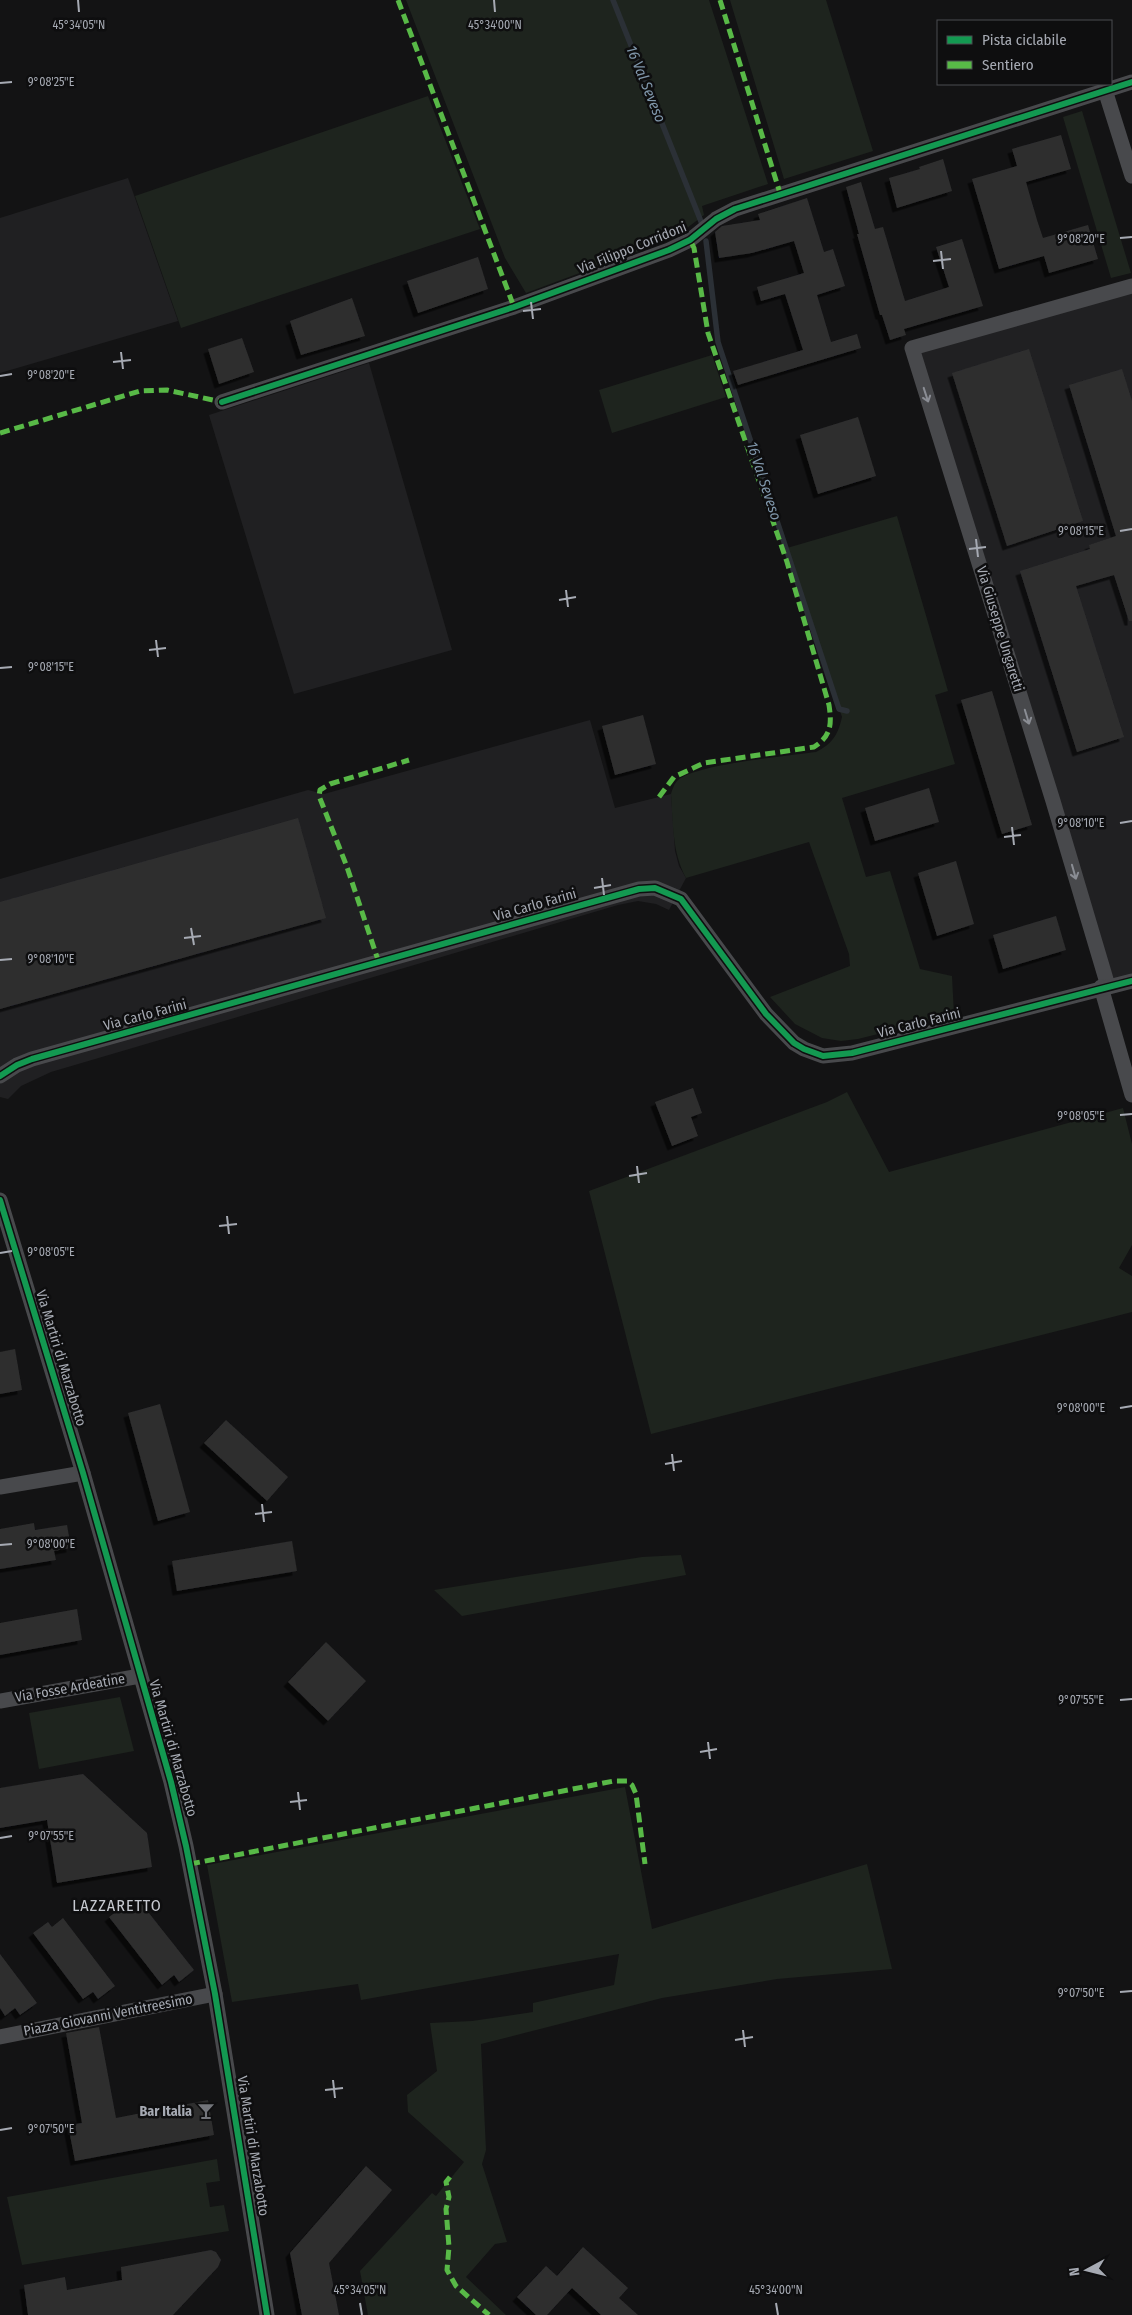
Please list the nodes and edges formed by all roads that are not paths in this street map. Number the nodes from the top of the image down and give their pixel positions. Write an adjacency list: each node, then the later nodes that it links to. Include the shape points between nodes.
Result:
1 (1132, 82): 2 (street, Via Filippo Corridoni)
2 (1105, 90): 3 (street); 5 (street, Via Filippo Corridoni, via 735,209 716,219 690,240 669,250 514,307)
3 (1132, 176)
4 (1132, 286): 7 (street, Via Giuseppe Ungaretti, one-way to 7, via 912,348 1053,801)
5 (222, 402)
6 (1132, 981): 7 (street, Via Carlo Farini)
7 (1104, 986): 8 (street, Via Carlo Farini, via 908,1040 823,1056 804,1049 766,1014 681,899 656,888 639,889 32,1059); 9 (street, Via Giuseppe Ungaretti)
8 (0, 1076)
9 (1132, 1095)
10 (0, 1200): 11 (street, Via Martiri di Marzabotto)
11 (83, 1473): 12 (street); 13 (street, Via Martiri di Marzabotto)
12 (0, 1487)
13 (140, 1676): 14 (street, Via Fosse Ardeatine); 15 (street, Via Martiri di Marzabotto, via 171,1782)
14 (0, 1701)
15 (215, 1994): 16 (street, Piazza Giovanni Ventitreesimo); 17 (street, Via Martiri di Marzabotto)
16 (0, 2037)
17 (267, 2315)

